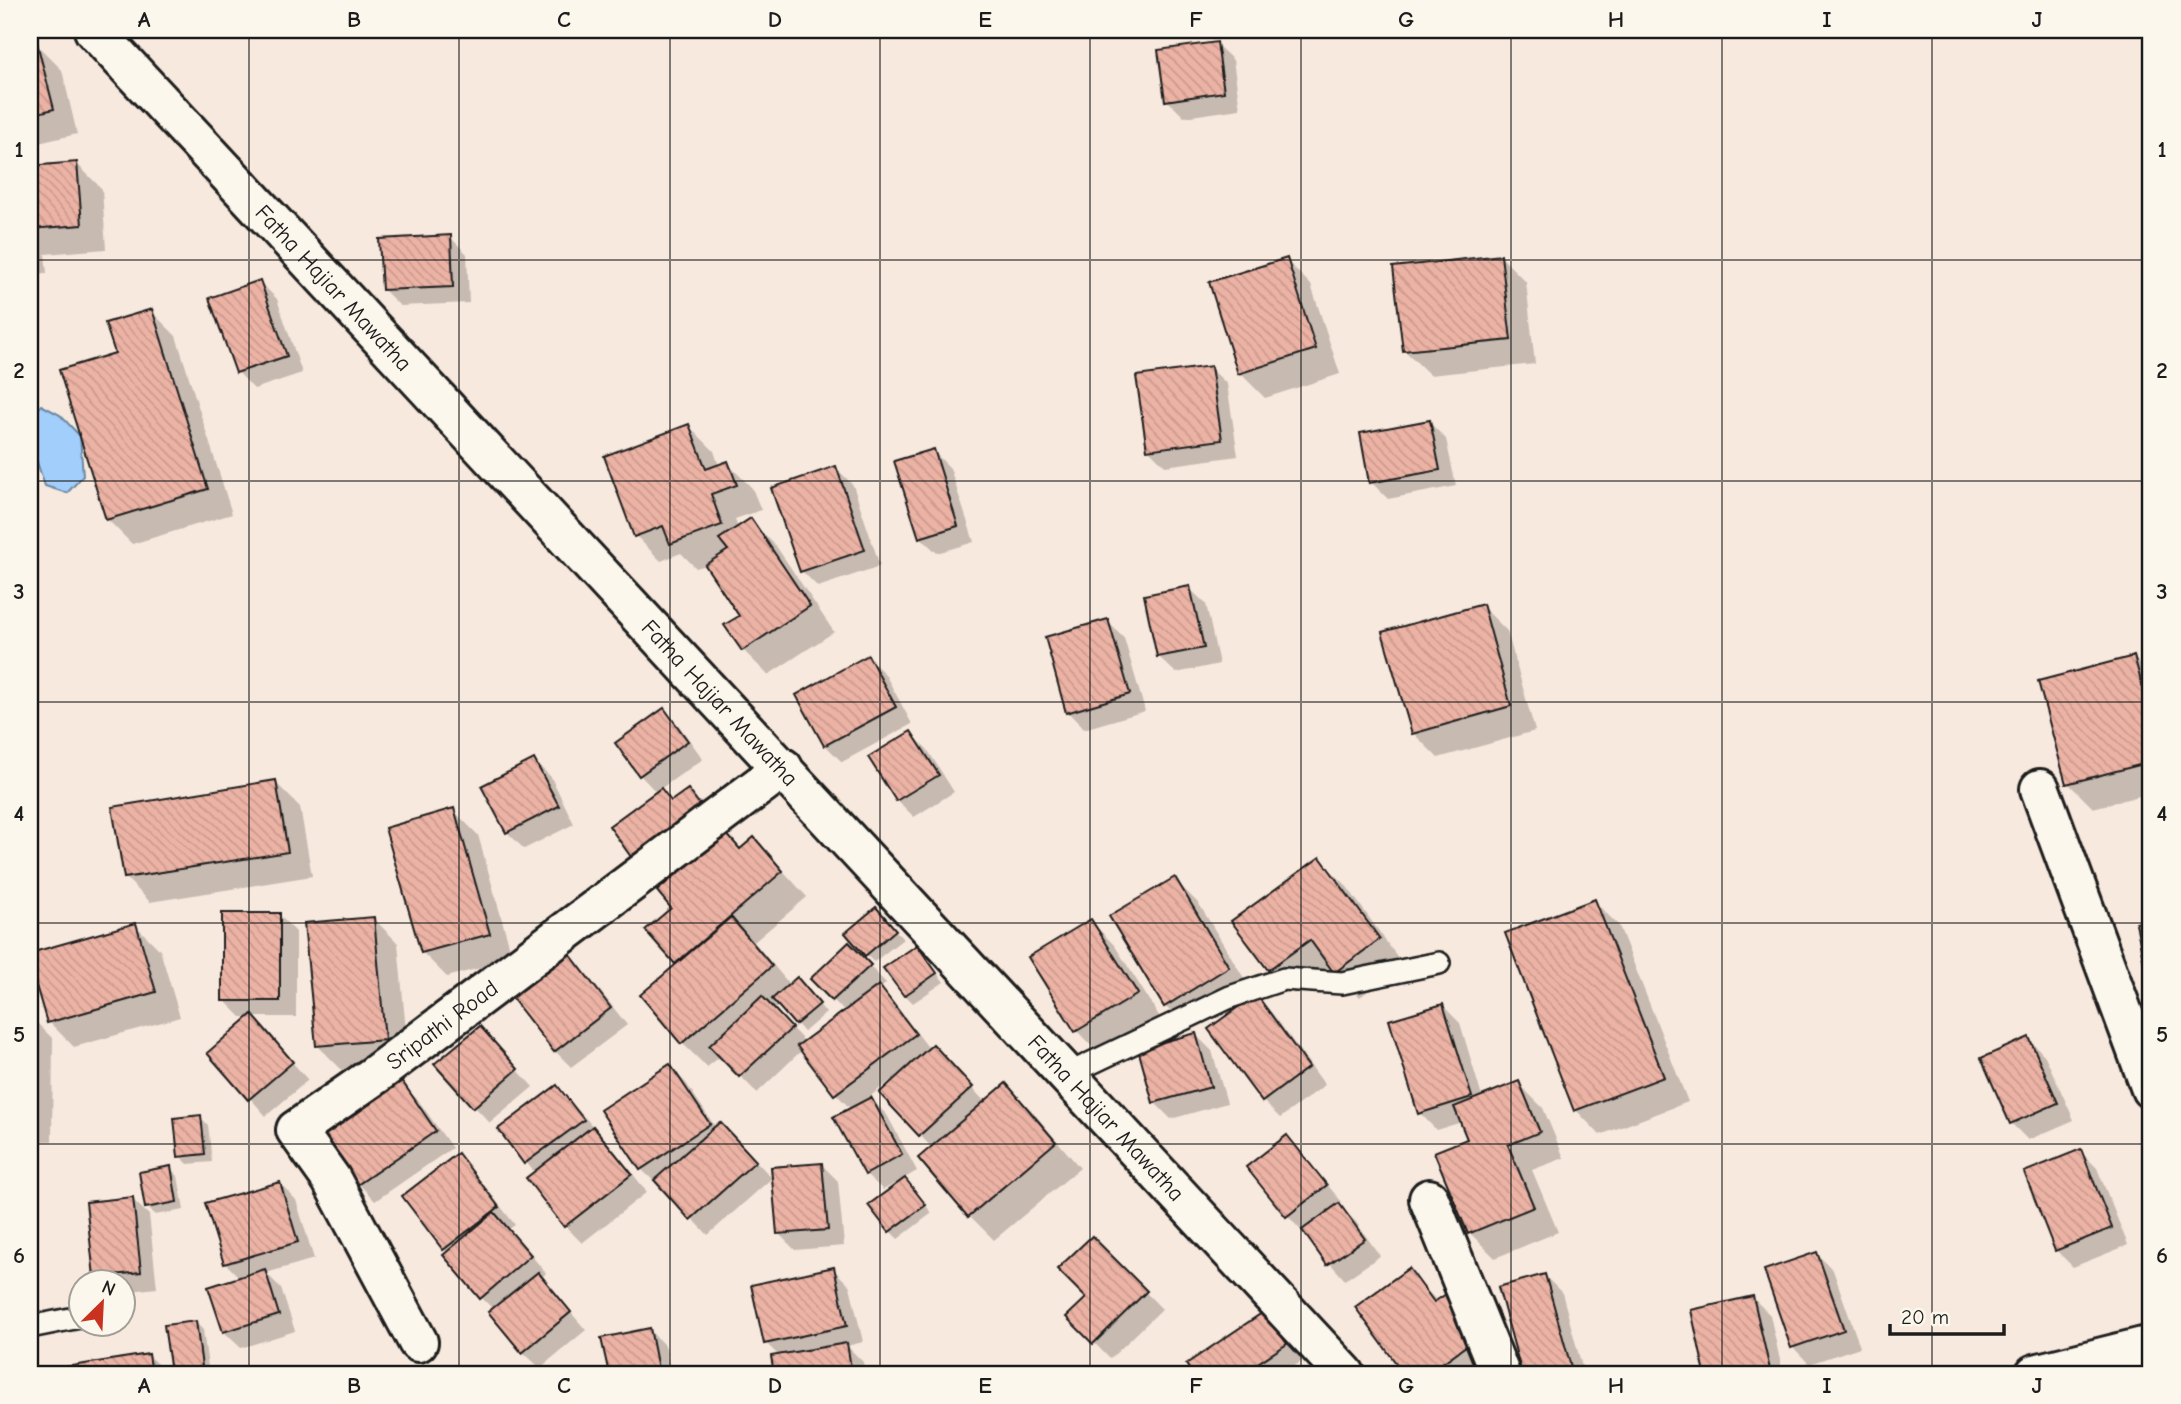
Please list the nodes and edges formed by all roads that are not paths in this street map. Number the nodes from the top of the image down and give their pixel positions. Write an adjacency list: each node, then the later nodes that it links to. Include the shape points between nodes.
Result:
1 (94, 30): 2 (street, Fatha Hajiar Mawatha)
2 (783, 768): 5 (street, Fatha Hajiar Mawatha); 10 (street, Sripathi Road, via 296,1130 331,1179)
3 (2040, 789): 6 (street)
4 (1439, 963): 5 (lane, via 1342,983 1284,979 1230,997)
5 (1066, 1075): 12 (street, Fatha Hajiar Mawatha)
6 (2151, 1089)
7 (1429, 1199): 13 (street)
8 (66, 1320): 9 (lane)
9 (30, 1327)
10 (418, 1342)
11 (2151, 1345): 14 (street)
12 (1345, 1374)
13 (1500, 1374)
14 (2035, 1374)

